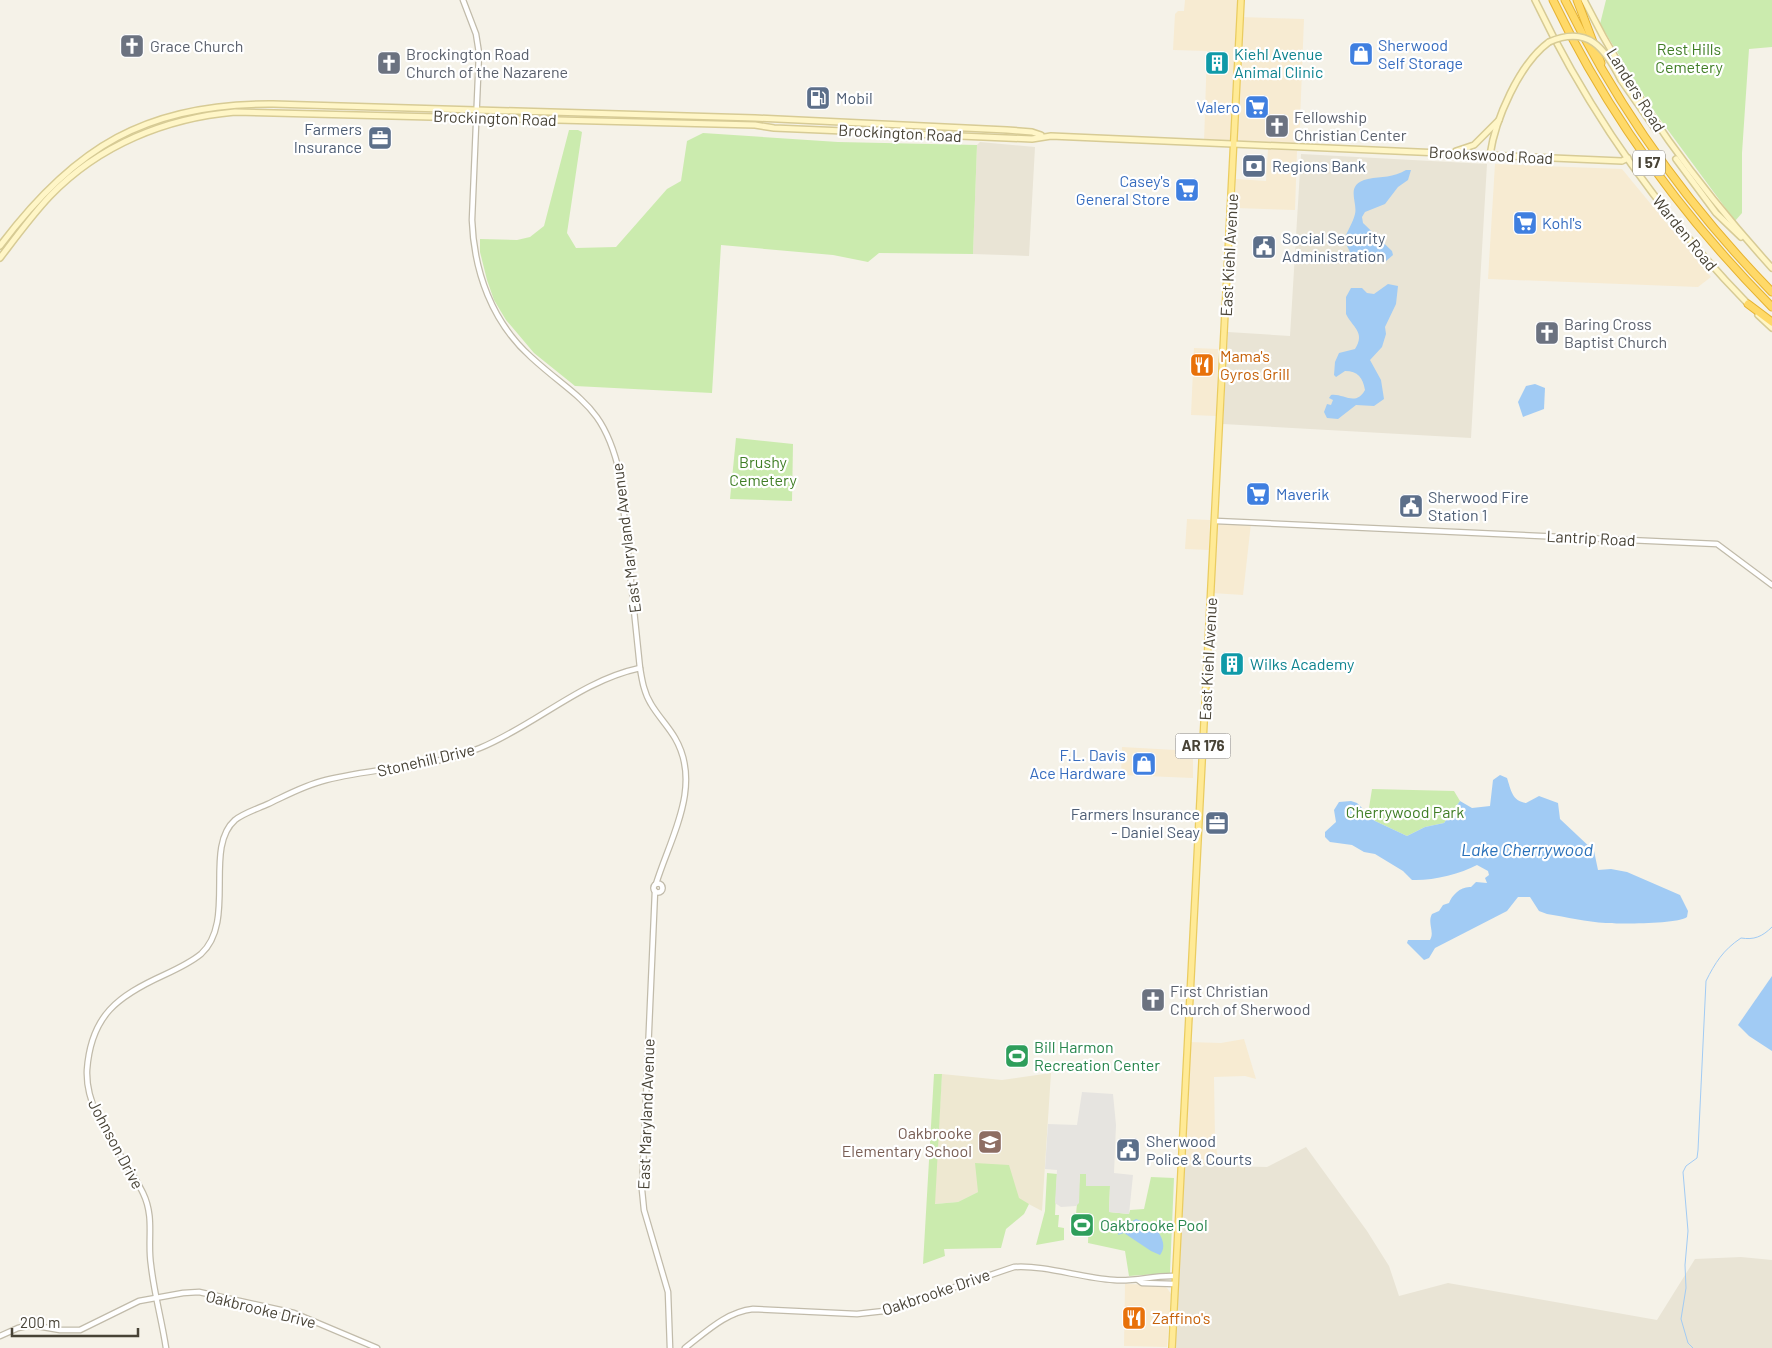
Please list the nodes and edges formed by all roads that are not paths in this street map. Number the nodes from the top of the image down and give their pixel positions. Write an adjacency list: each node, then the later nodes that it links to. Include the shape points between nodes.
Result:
1 (463, 0): 9 (street, East Maryland Avenue, via 478,45)
2 (1241, 0): 13 (main road, East Kiehl Avenue / AR 176)
3 (1535, 0): 16 (main road, Warden Road, via 1577,81)
4 (1553, 0): 23 (highway, I 57, via 1600,88 1656,172 1728,261)
5 (1565, 0): 8 (highway, I 57)
6 (1577, 0): 8 (highway, via 1600,56)
7 (1584, 0): 17 (main road, Landers Road, via 1655,124)
8 (1602, 70): 21 (highway, I 57, via 1678,184)
9 (476, 110): 10 (street, East Maryland Avenue); 12 (main road, Brockington Road, via 755,118 1015,130); 18 (main road, Brockington Road, via 250,104 211,107 174,115 131,131 80,160 40,196)
10 (476, 118): 12 (main road, Brockington Road); 19 (main road, Brockington Road, via 241,112 179,121 119,144 81,168 37,210); 28 (street, East Maryland Avenue, via 472,220 480,275 496,312 513,338 530,357 585,401 598,416 614,449 621,484)
11 (1500, 119): 14 (main road, via 1474,145); 15 (main road); 17 (main road, bridge, via 1530,59 1548,42 1567,36 1590,39 1610,58 1694,185 1733,232)
12 (1042, 136): 13 (main road, Brockington Road)
13 (1234, 144): 14 (main road, Brookswood Road); 26 (main road, East Kiehl Avenue / AR 176)
14 (1444, 153): 15 (main road, Brookswood Road)
15 (1490, 155): 16 (main road, Brookswood Road, via 1622,162)
16 (1628, 158): 22 (main road, Warden Road, via 1681,231)
17 (1749, 244): 20 (main road, Landers Road)
18 (0, 246)
19 (0, 258)
20 (1772, 268)
21 (1772, 292)
22 (1748, 304): 24 (highway); 25 (main road, Warden Road)
23 (1772, 307)
24 (1772, 322)
25 (1772, 328)
26 (1216, 521): 27 (street, Lantrip Road, via 1716,544); 32 (main road, East Kiehl Avenue / AR 176)
27 (1772, 586)
28 (640, 668): 29 (street, Stonehill Drive, via 602,679 480,748 401,768 328,779); 30 (street, East Maryland Avenue, via 645,693 676,739 686,772 685,801)
29 (260, 808): 35 (street, Johnson Drive, via 235,820 223,841 218,914 212,941 188,964 118,1000 95,1030 90,1051 87,1076 94,1107 150,1208 150,1263)
30 (658, 884): 31 (street, East Maryland Avenue, via 653,888); 31 (street, East Maryland Avenue, via 662,889)
31 (657, 892): 39 (street, East Maryland Avenue, via 642,1190 644,1210 668,1292)
32 (1175, 1276): 33 (street, Oakbrooke Drive, via 1142,1277); 34 (main road, East Kiehl Avenue / AR 176)
33 (1138, 1280): 34 (street, Oakbrooke Drive, via 1142,1283); 40 (street, Oakbrooke Drive, via 1092,1279 1033,1267 1014,1268 884,1311 857,1314 740,1311)
34 (1175, 1284): 41 (main road, East Kiehl Avenue / AR 176)
35 (158, 1298): 36 (street, Oakbrooke Drive, via 128,1305 80,1330 31,1325); 37 (street, Johnson Drive); 38 (street, Oakbrooke Drive, via 183,1293 214,1295 294,1313)
36 (0, 1336)
37 (166, 1348)
38 (377, 1348)
39 (670, 1348)
40 (685, 1348)
41 (1172, 1348)

